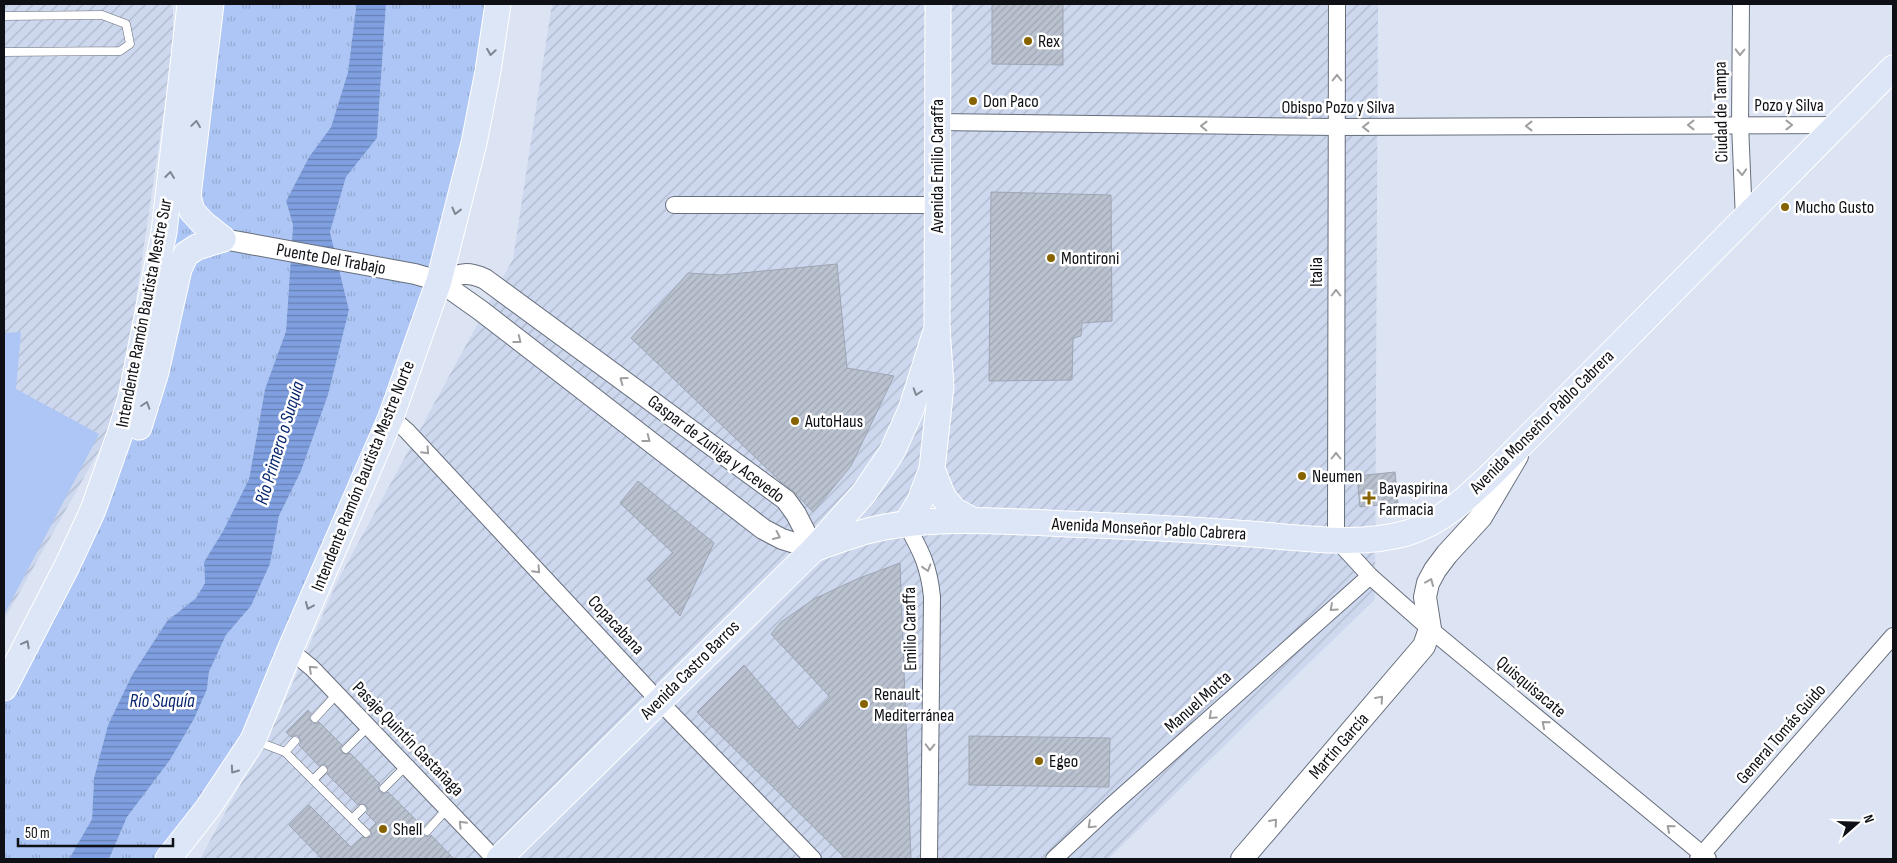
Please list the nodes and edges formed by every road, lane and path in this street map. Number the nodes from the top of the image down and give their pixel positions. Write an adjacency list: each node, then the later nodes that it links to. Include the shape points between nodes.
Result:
1 (190, 4): 23 (main road, Intendente Ramón Bautista Mestre Sur, one-way to 1, via 131,396 164,232)
2 (211, 4): 17 (main road, one-way to 2, via 192,211 188,196)
3 (498, 4): 18 (main road, Intendente Ramón Bautista Mestre Norte, one-way to 18, via 474,143)
4 (938, 4): 10 (main road, Avenida Emilio Caraffa)
5 (1338, 4): 13 (street, Italia, one-way to 5)
6 (1741, 4): 11 (street, Ciudad de Tampa, one-way to 11)
7 (4, 16): 8 (lane, via 102,15 126,24 130,44 120,51)
8 (4, 52)
9 (1890, 78): 12 (main road, Avenida Monseñor Pablo Cabrera)
10 (936, 122): 13 (street, Obispo Pozo y Silva, one-way to 10); 15 (main road, Avenida Emilio Caraffa)
11 (1740, 124): 12 (street, Pozo y Silva, one-way to 12); 13 (street, Obispo Pozo y Silva, one-way to 13); 16 (street, Ciudad de Tampa, one-way to 16)
12 (1838, 125): 16 (main road, Avenida Monseñor Pablo Cabrera)
13 (1337, 127): 26 (street, Italia, one-way to 13)
14 (674, 205): 15 (street)
15 (938, 205): 19 (main road, Avenida Emilio Caraffa)
16 (1744, 220): 21 (main road, Avenida Monseñor Pablo Cabrera)
17 (216, 238): 18 (street, Puente Del Trabajo); 23 (main road, one-way to 17, via 121,467 135,437 156,372 179,269 186,254)
18 (427, 278): 20 (main road, Intendente Ramón Bautista Mestre Norte); 27 (street, Gaspar de Zuñiga y Acevedo, one-way to 27, via 480,310 763,529 782,539); 27 (street, Gaspar de Zuñiga y Acevedo, one-way to 18, via 786,500 485,279 473,273)
19 (937, 328): 22 (main road, Avenida Emilio Caraffa, via 941,386); 27 (main road, Avenida Emilio Caraffa, one-way to 27, via 911,410 892,452 864,493)
20 (391, 417): 31 (main road, Intendente Ramón Bautista Mestre Norte, one-way to 31); 34 (street, Copacabana, one-way to 34)
21 (1530, 435): 26 (main road, Avenida Monseñor Pablo Cabrera, via 1475,490 1442,517 1391,536); 29 (main road, one-way to 21, via 1425,597 1428,583 1447,554 1481,517)
22 (932, 470): 24 (main road, via 943,497 954,510); 25 (main road, Avenida Emilio Caraffa, via 920,501)
23 (93, 510): 32 (main road, Intendente Ramón Bautista Mestre Sur, one-way to 23, via 68,566)
24 (972, 520): 25 (main road, Avenida Monseñor Pablo Cabrera); 26 (main road, Avenida Monseñor Pablo Cabrera)
25 (906, 524): 27 (main road, Avenida Castro Barros, via 872,530); 54 (street, Emilio Caraffa, one-way to 54, via 923,554 932,598)
26 (1336, 540): 28 (street, Quisquisacate)
27 (814, 548): 34 (main road, Avenida Castro Barros)
28 (1370, 576): 29 (street, Quisquisacate); 55 (street, Manuel Motta, one-way to 55)
29 (1430, 629): 50 (street, Quisquisacate, one-way to 29); 56 (main road, Martín García, one-way to 29, via 1424,646)
30 (1893, 636): 50 (street, General Tomás Guido)
31 (290, 650): 33 (street, Pasaje Quintín Gastañaga, one-way to 31); 37 (main road, Intendente Ramón Bautista Mestre Norte)
32 (4, 688)
33 (337, 694): 35 (lane); 36 (street, Pasaje Quintín Gastañaga)
34 (659, 701): 52 (main road, Avenida Castro Barros); 53 (street, Copacabana)
35 (315, 718)
36 (368, 727): 39 (lane); 41 (street, Pasaje Quintín Gastañaga)
37 (253, 740): 40 (lane); 51 (main road, Intendente Ramón Bautista Mestre Norte, one-way to 51, via 208,808)
38 (295, 741): 40 (lane)
39 (346, 749)
40 (285, 752): 43 (lane)
41 (406, 766): 44 (lane); 46 (street, Pasaje Quintín Gastañaga)
42 (324, 770): 43 (lane)
43 (313, 780): 47 (lane)
44 (384, 788)
45 (362, 809): 47 (lane)
46 (447, 809): 48 (lane); 52 (street, Pasaje Quintín Gastañaga, one-way to 46)
47 (352, 819): 49 (lane)
48 (427, 831)
49 (366, 833)
50 (1703, 858)
51 (168, 859)
52 (497, 859)
53 (813, 859)
54 (929, 859)
55 (1054, 859)
56 (1242, 859)

